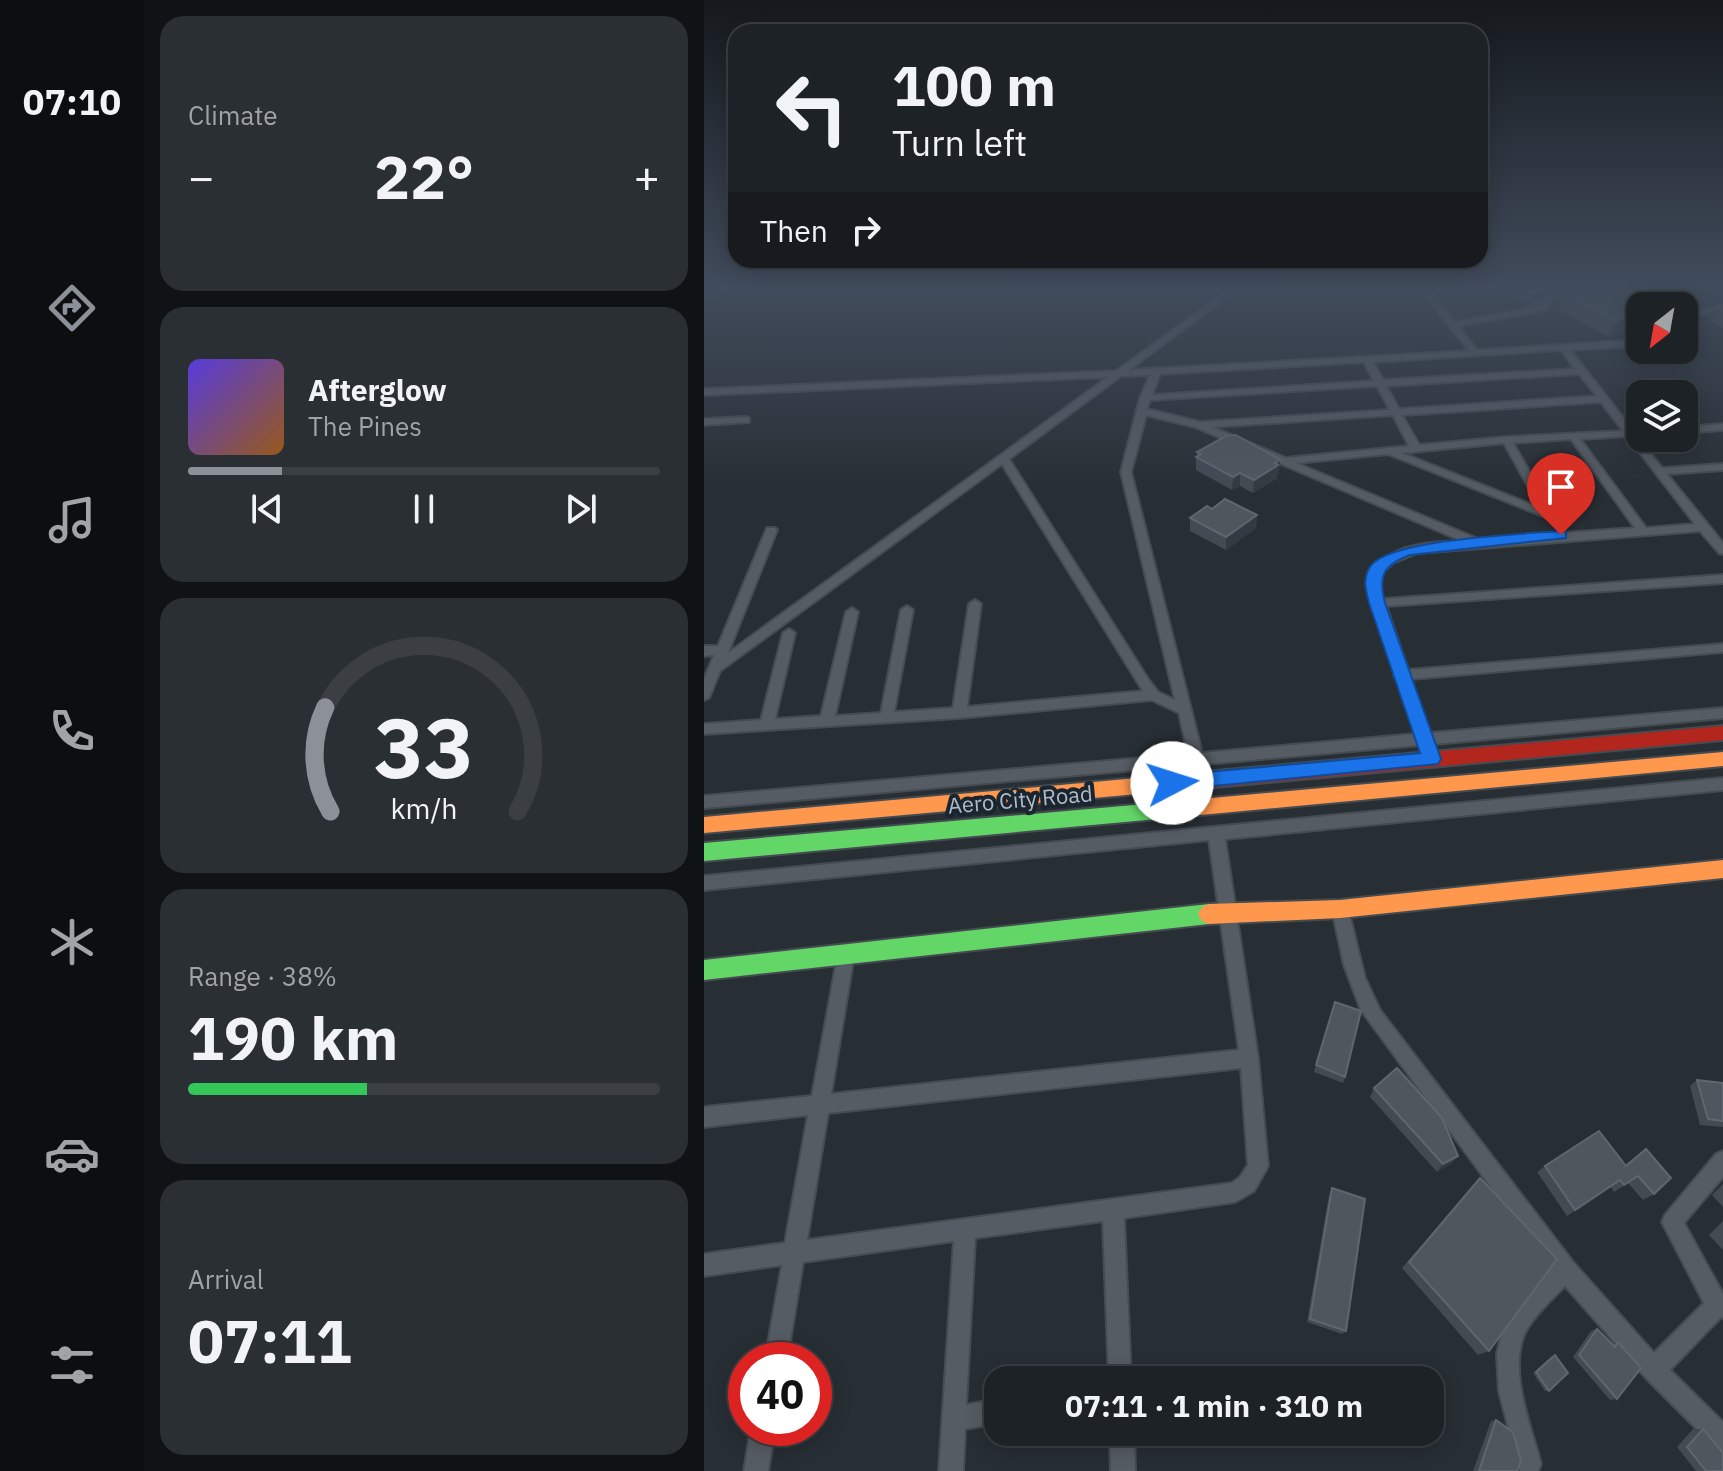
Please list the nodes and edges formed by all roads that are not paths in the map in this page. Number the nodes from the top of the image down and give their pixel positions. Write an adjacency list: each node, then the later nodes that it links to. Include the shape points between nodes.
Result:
1 (1144, 357): 7 (street)
2 (1409, 357): 4 (street)
3 (1570, 357): 5 (street)
4 (1367, 359): 6 (street); 8 (street)
5 (1580, 371): 8 (street); 10 (street)
6 (1156, 372): 7 (street); 11 (street)
7 (1121, 374): 9 (street); 25 (street)
8 (1379, 385): 11 (street); 12 (street)
9 (704, 392)
10 (1600, 399): 12 (street); 15 (street)
11 (1144, 405): 16 (street); 50 (street, via 1126,472)
12 (1394, 410): 16 (street); 22 (street)
13 (746, 420): 14 (street)
14 (704, 422)
15 (1626, 424)
16 (1198, 425): 26 (street)
17 (1723, 427): 18 (street)
18 (1698, 429)
19 (1626, 434): 20 (street)
20 (1574, 437): 21 (street); 32 (street)
21 (1507, 440): 22 (street); 29 (street)
22 (1415, 447): 23 (street)
23 (1388, 450): 26 (street); 29 (street)
24 (1648, 452): 28 (street)
25 (1005, 460): 46 (street); 49 (street)
26 (1285, 461): 35 (street)
27 (1723, 467): 28 (street)
28 (1660, 471): 31 (street)
29 (1550, 516): 34 (street)
30 (1723, 525): 31 (street)
31 (1703, 527): 32 (street); 36 (street)
32 (1641, 529): 34 (street)
33 (771, 530): 44 (street)
34 (1561, 535): 35 (street)
35 (1477, 543): 38 (street, via 1387,558 1372,583)
36 (1723, 550)
37 (1723, 579): 38 (street)
38 (1377, 603): 47 (street)
39 (975, 604): 51 (street)
40 (907, 610): 53 (street)
41 (852, 612): 54 (street)
42 (789, 633): 55 (street)
43 (1723, 648): 47 (street)
44 (723, 650): 45 (street); 46 (street)
45 (704, 651)
46 (716, 668): 48 (street)
47 (1401, 675): 58 (street)
48 (704, 695)
49 (1153, 695): 50 (street); 51 (street)
50 (1183, 709): 59 (street)
51 (959, 713): 53 (street)
52 (1723, 713): 58 (street)
53 (887, 715): 54 (street)
54 (827, 720): 55 (street)
55 (767, 724): 56 (street)
56 (704, 729)
57 (1723, 733): 60 (street, Aero City Road)
58 (1425, 740): 59 (street); 60 (street)
59 (1197, 759): 62 (street); 64 (street)
60 (1432, 759): 62 (street, Aero City Road)
61 (1723, 759): 67 (street, Aero City Road)
62 (1203, 780): 65 (street, Aero City Road)
63 (1723, 784): 66 (street)
64 (704, 802)
65 (704, 825)
66 (1216, 833): 69 (street); 71 (street)
67 (704, 852)
68 (1723, 869): 70 (street)
69 (704, 883)
70 (1340, 909): 71 (street); 82 (street, via 1363,1000)
71 (1227, 912): 72 (street); 74 (street)
72 (845, 955): 73 (street); 75 (street)
73 (704, 970)
74 (1249, 1058): 75 (street); 78 (street, via 1258,1151 1251,1182 1229,1194)
75 (823, 1102): 76 (street); 80 (street)
76 (704, 1117)
77 (1723, 1161): 83 (street, via 1672,1222)
78 (1113, 1209): 79 (street); 85 (street)
79 (965, 1230): 80 (street); 88 (street)
80 (796, 1254): 81 (street); 84 (street)
81 (704, 1265)
82 (1565, 1270): 86 (street); 92 (street, via 1520,1321 1509,1353 1508,1375)
83 (1720, 1306): 86 (street)
84 (779, 1342)
85 (1119, 1366)
86 (1654, 1370): 89 (street)
87 (984, 1414): 88 (street)
88 (954, 1419): 94 (street)
89 (1723, 1439)
90 (760, 1446): 93 (street)
91 (1122, 1446): 95 (street)
92 (1529, 1464)
93 (756, 1471)
94 (951, 1471)
95 (1123, 1471)

